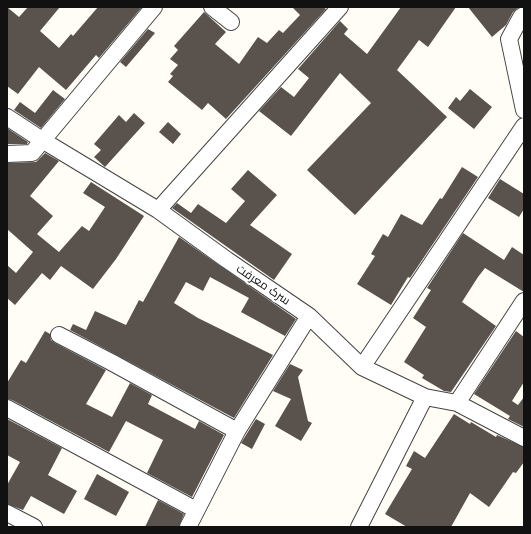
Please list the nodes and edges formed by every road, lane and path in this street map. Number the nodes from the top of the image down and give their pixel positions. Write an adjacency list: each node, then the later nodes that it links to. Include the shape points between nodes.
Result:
1 (154, 7): 9 (street)
2 (212, 7): 5 (street)
3 (340, 7): 11 (street)
4 (524, 15): 6 (street, via 509,39)
5 (231, 22)
6 (524, 110)
7 (7, 117): 9 (street, سرک معرفت)
8 (524, 126): 15 (street)
9 (42, 140): 10 (street, via 32,153); 11 (street, سرک معرفت)
10 (7, 154)
11 (158, 210): 13 (street, سرک معرفت)
12 (524, 301): 17 (street)
13 (309, 316): 15 (street, سرک معرفت); 19 (street)
14 (59, 335): 19 (street)
15 (362, 367): 16 (street, سرک معرفت)
16 (425, 397): 17 (street, سرک معرفت); 25 (street)
17 (457, 403): 20 (street, سرک معرفت)
18 (7, 408): 21 (street)
19 (237, 431): 21 (street)
20 (524, 438)
21 (196, 510): 24 (street)
22 (7, 513): 23 (street)
23 (34, 527)
24 (188, 527)
25 (359, 527)

